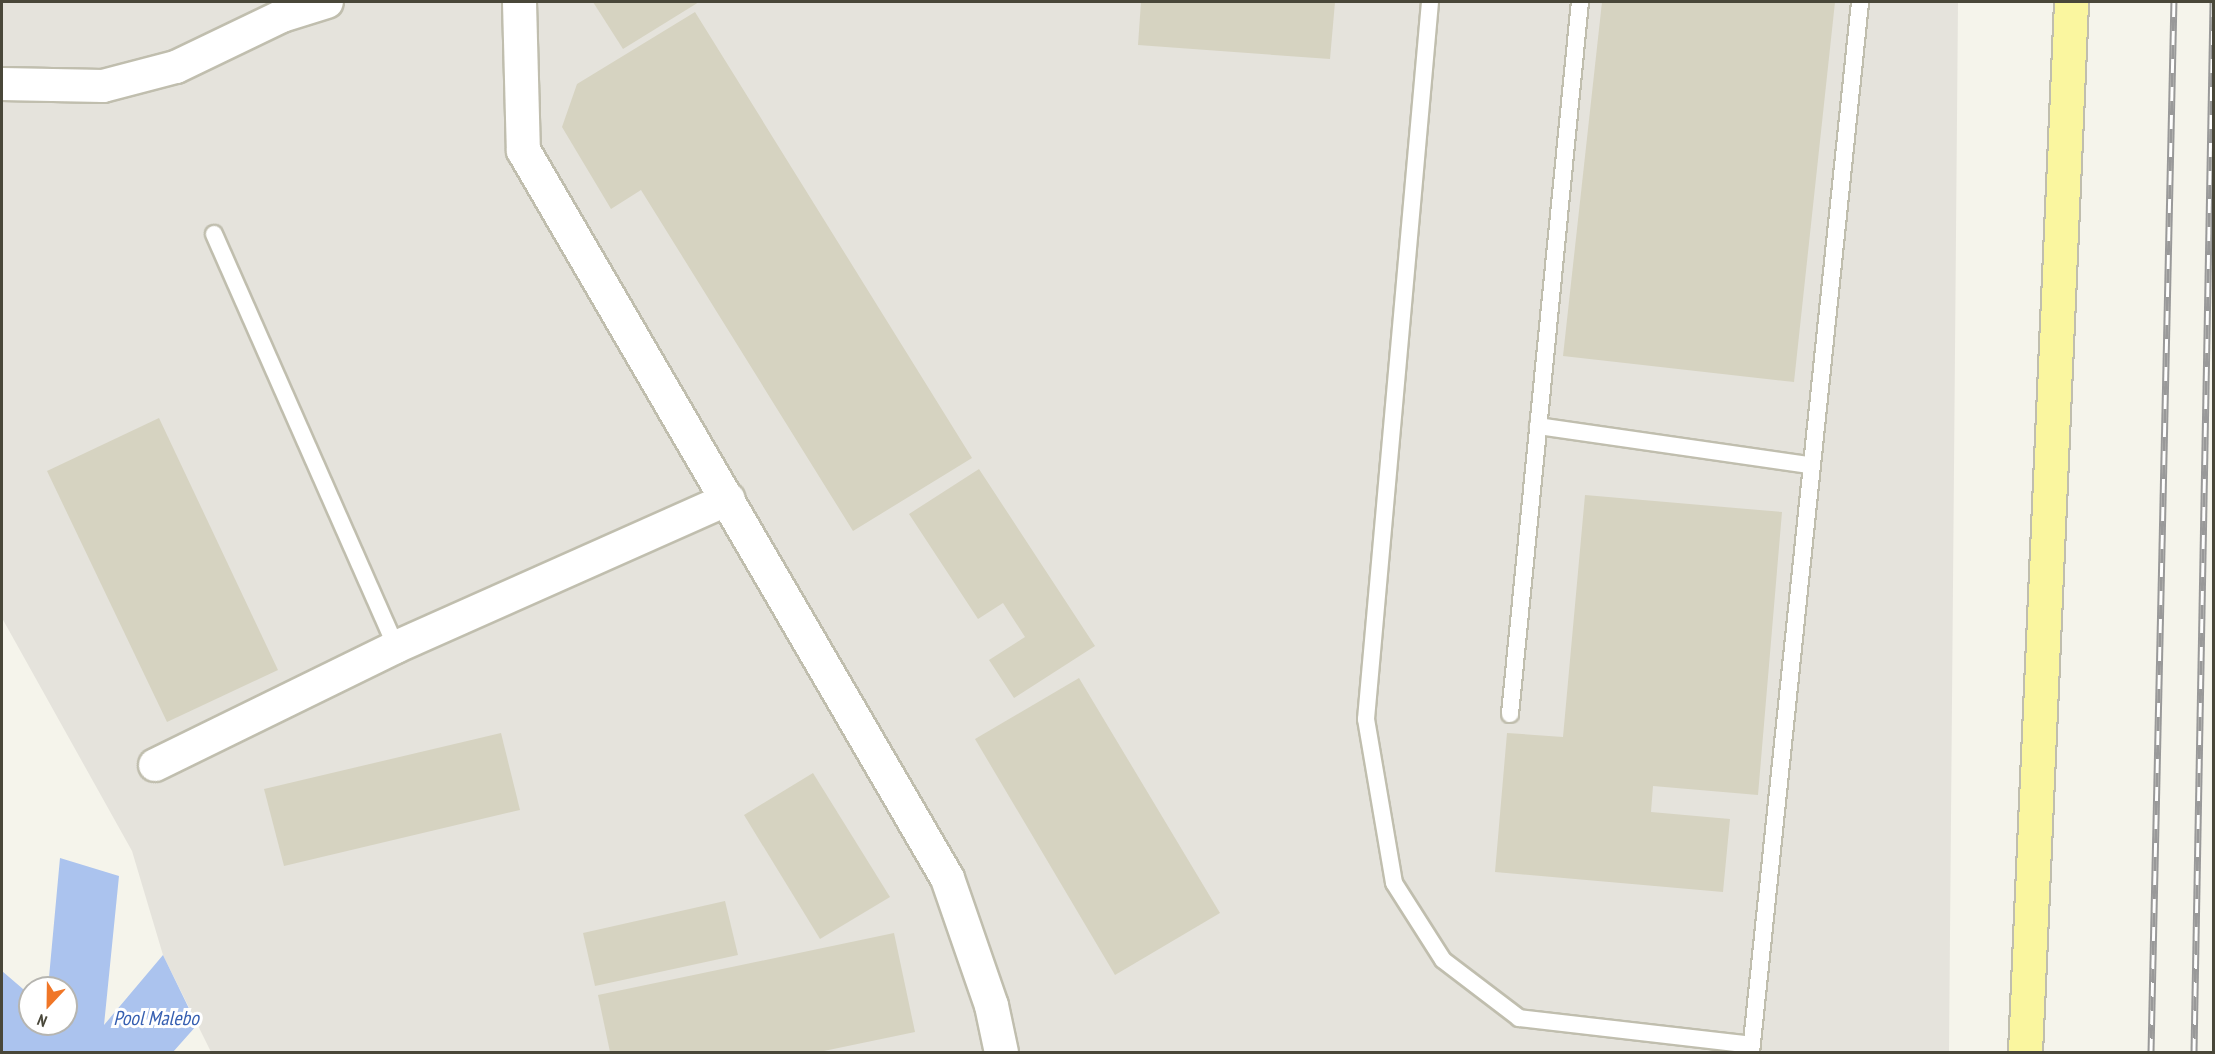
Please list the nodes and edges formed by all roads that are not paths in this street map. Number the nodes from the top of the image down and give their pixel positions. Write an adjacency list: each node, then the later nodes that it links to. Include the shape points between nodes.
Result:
1 (327, 2): 7 (street, via 282,16 176,67 103,86)
2 (519, 2): 11 (street, via 523,150)
3 (1430, 2): 15 (lane, via 1366,719 1394,882 1443,960 1519,1018)
4 (1580, 2): 9 (lane)
5 (1860, 2): 10 (lane)
6 (2071, 2): 17 (main road)
7 (2, 84)
8 (214, 234): 12 (lane)
9 (1538, 426): 10 (lane); 13 (lane)
10 (1810, 465): 15 (lane)
11 (729, 499): 12 (street); 16 (street, via 947,878 991,1005)
12 (396, 647): 14 (street)
13 (1509, 714)
14 (155, 765)
15 (1751, 1049)
16 (1001, 1053)
17 (2025, 1053)

